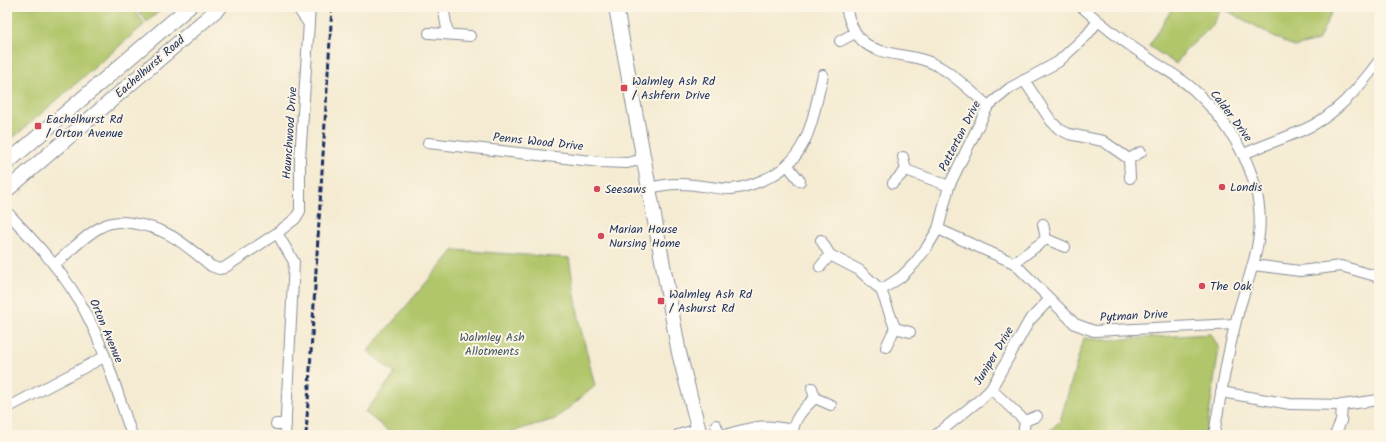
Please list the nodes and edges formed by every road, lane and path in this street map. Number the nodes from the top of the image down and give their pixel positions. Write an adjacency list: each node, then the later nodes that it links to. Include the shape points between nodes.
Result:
1 (189, 7): 11 (main road, Eachelhurst Road)
2 (220, 7): 16 (main road, Eachelhurst Road)
3 (297, 7): 10 (street)
4 (310, 7): 10 (street, Haunchwood Drive)
5 (443, 7): 14 (street)
6 (616, 7): 26 (main road)
7 (846, 7): 13 (street)
8 (1082, 7): 9 (street, Calder Drive)
9 (1098, 22): 20 (street, Patterton Drive, via 1069,54); 24 (street, Calder Drive, via 1194,90)
10 (309, 24): 40 (street, Haunchwood Drive, via 300,159 300,211)
11 (168, 25): 16 (main road); 28 (main road, Eachelhurst Road)
12 (429, 33): 14 (street)
13 (855, 33): 17 (street); 21 (street, via 866,45 879,52 920,58 943,69)
14 (448, 34): 15 (street)
15 (470, 36)
16 (181, 41): 36 (main road, Eachelhurst Road)
17 (840, 42)
18 (1379, 61): 24 (street, via 1329,115 1303,130)
19 (823, 75): 29 (street, via 809,134 801,150)
20 (1024, 80): 21 (street, Patterton Drive); 27 (street, via 1059,129 1069,134 1103,141)
21 (988, 106): 34 (street, Patterton Drive)
22 (428, 143): 26 (street, Penns Wood Drive, via 601,162 627,163)
23 (1141, 152): 27 (street)
24 (1244, 154): 47 (street, Calder Drive, via 1258,198 1259,234)
25 (903, 157): 30 (street)
26 (644, 159): 35 (main road)
27 (1129, 159): 31 (street)
28 (7, 163)
29 (788, 166): 32 (street); 35 (street, via 771,177 732,189 677,184)
30 (906, 170): 33 (street); 34 (street)
31 (1130, 178)
32 (800, 181)
33 (893, 183)
34 (949, 186): 39 (street, Patterton Drive)
35 (650, 188): 68 (main road, via 679,353)
36 (7, 190)
37 (7, 212): 46 (street, Orton Avenue)
38 (1043, 224): 41 (street)
39 (938, 229): 45 (street, Pytman Drive); 50 (street, Patterton Drive, via 915,263 901,277)
40 (277, 233): 46 (street, Haunchwood Drive, via 232,264 219,268 211,266 166,231 144,224 121,221 98,228); 71 (street, via 294,262 281,424)
41 (1046, 239): 43 (street); 45 (street)
42 (821, 240): 44 (street)
43 (1065, 247)
44 (830, 255): 48 (street); 50 (street, via 859,270)
45 (1014, 263): 51 (street, Pytman Drive)
46 (54, 265): 56 (street, Orton Avenue, via 78,298)
47 (1253, 265): 49 (street, via 1300,271 1341,266); 52 (street, Calder Drive)
48 (820, 267)
49 (1378, 275)
50 (881, 290): 53 (street)
51 (1050, 300): 52 (street, Pytman Drive, via 1074,324 1094,331); 58 (street, Juniper Drive, via 1029,321)
52 (1235, 324): 59 (street, Calder Drive)
53 (896, 328): 54 (street); 55 (street)
54 (910, 332)
55 (886, 346)
56 (104, 357): 64 (street); 70 (street, Orton Avenue)
57 (812, 388): 60 (street)
58 (991, 389): 66 (street); 75 (street, Juniper Drive)
59 (1221, 392): 63 (street, via 1290,404); 77 (street, Calder Drive)
60 (814, 398): 62 (street); 69 (street, via 797,418)
61 (1379, 400): 63 (street)
62 (830, 405)
63 (1342, 405): 78 (street, via 1342,421)
64 (7, 408)
65 (1037, 416): 66 (street)
66 (1025, 420): 76 (street)
67 (716, 425): 73 (street)
68 (699, 432): 72 (street)
69 (793, 433): 74 (street, via 770,425 760,425)
70 (132, 435)
71 (286, 435)
72 (678, 435)
73 (720, 435)
74 (724, 435)
75 (936, 435)
76 (1022, 435)
77 (1214, 435)
78 (1335, 435)

